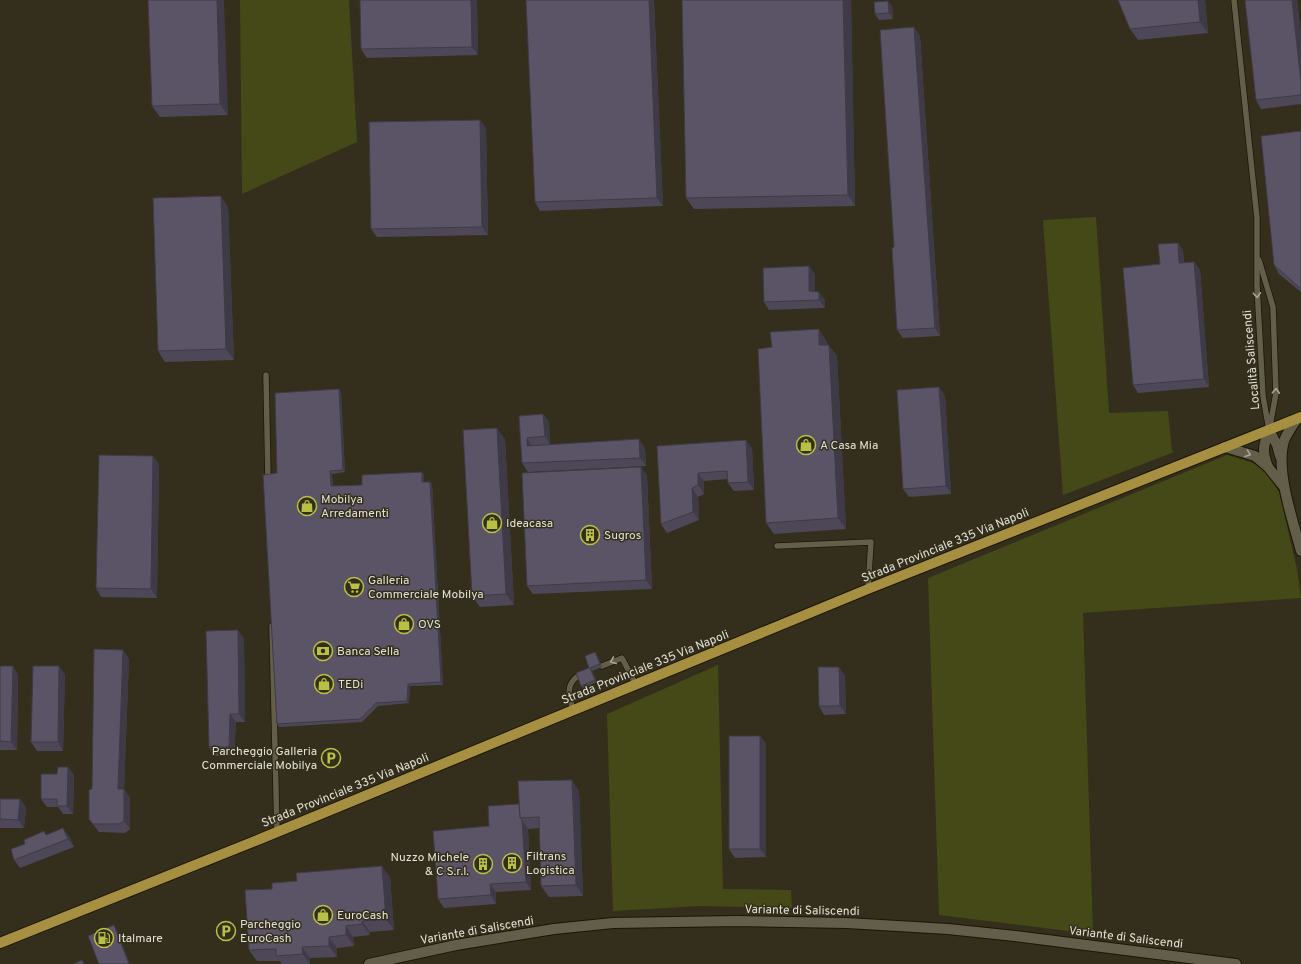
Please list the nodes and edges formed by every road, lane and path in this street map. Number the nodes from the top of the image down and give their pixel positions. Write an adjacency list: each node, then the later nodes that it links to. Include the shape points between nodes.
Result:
1 (1234, 0): 2 (lane, Località Saliscendi, via 1256,218)
2 (1257, 256): 5 (lane, Località Saliscendi, one-way to 5, via 1256,286 1263,396); 5 (lane, Località Saliscendi, one-way to 2, via 1276,393 1273,306)
3 (266, 375): 9 (lane)
4 (1299, 418): 5 (main road, Strada Provinciale 335 Via Napoli); 7 (street, via 1284,440)
5 (1269, 430): 6 (main road, Strada Provinciale 335 Via Napoli); 7 (street); 8 (street, via 1264,443 1264,456)
6 (1225, 447): 8 (street, one-way to 8, via 1255,456); 13 (main road, Strada Provinciale 335 Via Napoli)
7 (1282, 461): 10 (street)
8 (1268, 468): 10 (street)
9 (268, 487)
10 (1284, 487): 12 (street)
11 (777, 546): 13 (lane, via 871,542)
12 (1301, 551)
13 (868, 589): 17 (main road, Strada Provinciale 335 Via Napoli)
14 (272, 623): 19 (lane)
15 (602, 666): 17 (lane, one-way to 15, via 622,658)
16 (578, 676): 18 (lane, via 569,686 568,696)
17 (636, 685): 18 (main road, Strada Provinciale 335 Via Napoli)
18 (573, 710): 19 (main road, Strada Provinciale 335 Via Napoli)
19 (277, 832): 20 (main road, Strada Provinciale 335 Via Napoli)
20 (0, 943)
21 (369, 964): 22 (street, Variante di Saliscendi, via 456,945 554,929 612,923 737,921 847,922 948,929)
22 (1236, 964)

